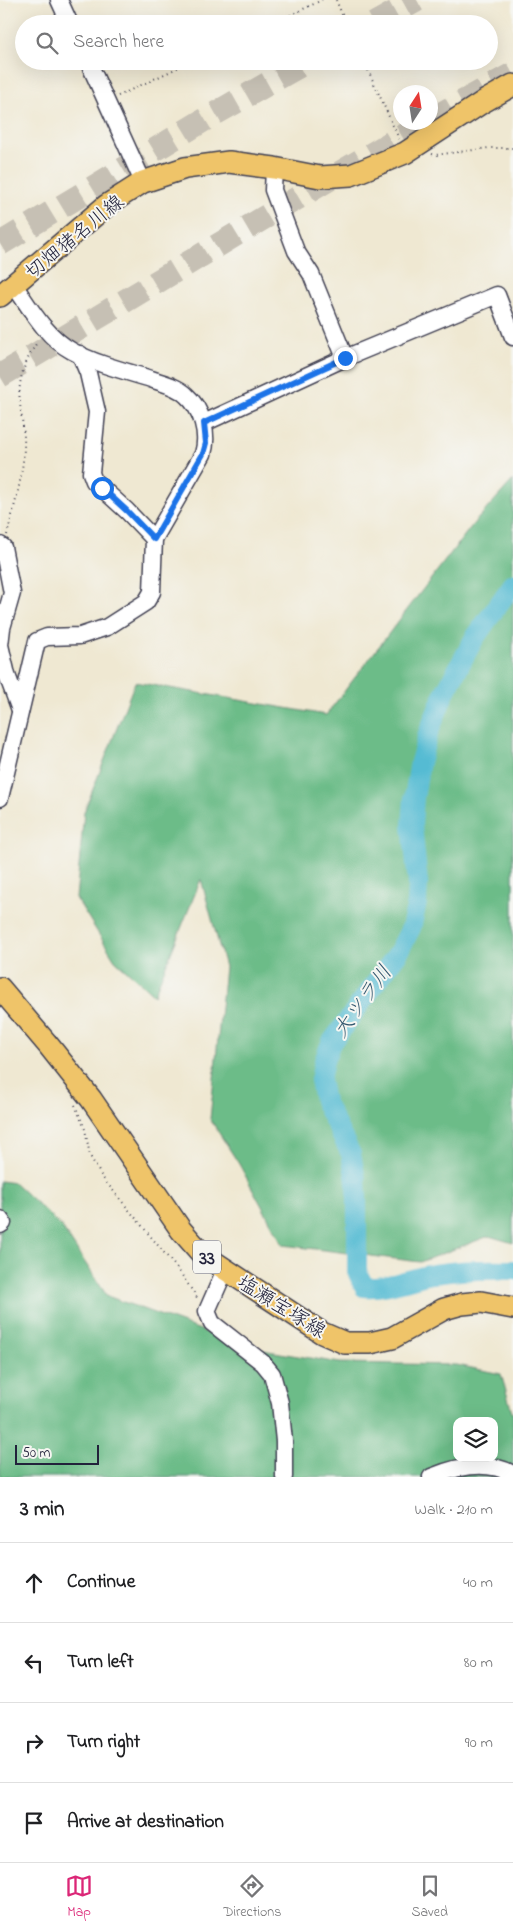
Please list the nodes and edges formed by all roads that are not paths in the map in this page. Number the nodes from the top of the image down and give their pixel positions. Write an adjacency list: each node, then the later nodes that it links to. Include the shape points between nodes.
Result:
1 (59, 0): 2 (street)
2 (66, 15)
3 (92, 70): 6 (street)
4 (513, 85): 5 (main road, 切畑猪名川線, via 410,150 351,175 320,177)
5 (274, 168): 6 (main road, 切畑猪名川線, via 229,162 185,168); 10 (street, via 273,190 296,251 311,274)
6 (143, 182): 7 (main road, 切畑猪名川線, via 107,205)
7 (7, 291): 9 (street, via 70,350)
8 (513, 337): 10 (street, via 497,295)
9 (80, 354): 11 (street, via 172,386 186,394); 12 (street, via 97,412 90,473 94,481)
10 (345, 358): 11 (street)
11 (204, 423): 12 (street, via 206,443 203,454)
12 (154, 539): 14 (street, via 152,592 146,602 108,627 80,636 47,637 37,641)
13 (2, 546): 14 (street, via 12,593 0,645)
14 (20, 710): 15 (street)
15 (0, 798)
16 (0, 988): 19 (main road, 塩瀬宝塚線 / 33, via 77,1081 181,1230 202,1254)
17 (0, 1218): 18 (street, via 3,1222)
18 (0, 1225)
19 (225, 1270): 20 (main road, 塩瀬宝塚線 / 33, via 322,1333 345,1343 370,1343 392,1338 444,1309 462,1304 481,1302); 22 (street, via 207,1311 212,1323 263,1362 272,1374 280,1402)
20 (513, 1308)
21 (513, 1474): 23 (street, via 494,1466 464,1466)
22 (284, 1477)
23 (431, 1477)

